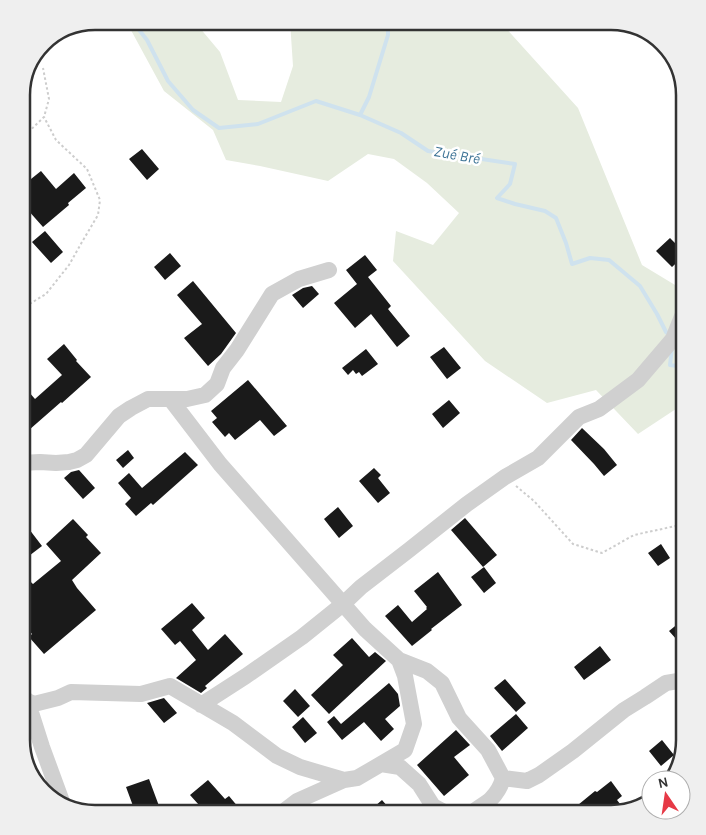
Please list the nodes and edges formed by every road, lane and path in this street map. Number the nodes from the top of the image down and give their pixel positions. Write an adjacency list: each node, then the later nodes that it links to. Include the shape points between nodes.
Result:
1 (43, 68): 2 (path, via 49,100)
2 (44, 117): 3 (path); 5 (path, via 56,140 87,169 100,200 98,215 69,265 46,294)
3 (30, 130)
4 (329, 270): 7 (street, via 299,279 272,294 217,384 204,395)
5 (30, 304)
6 (676, 332): 9 (street, via 638,380 599,409 579,417 538,458)
7 (171, 400): 8 (street, via 148,400 131,408 119,416 78,460); 11 (street, via 220,464)
8 (30, 463)
9 (505, 477): 10 (path, via 534,501 573,544 602,553 634,535); 11 (street)
10 (676, 526)
11 (343, 604): 12 (street); 15 (street, via 302,637)
12 (398, 660): 17 (street, via 405,676 414,724 405,750); 18 (street, via 427,671 442,683 459,718 488,750)
13 (676, 681): 18 (street, via 666,683 624,710 539,775 527,781)
14 (30, 702): 15 (street, via 34,704 71,692 140,694 170,686)
15 (201, 704): 19 (street, via 277,756 300,767)
16 (30, 715): 20 (street)
17 (381, 764): 19 (street, via 358,778); 22 (street, via 400,767 419,784)
18 (503, 778): 23 (street, via 491,800)
19 (344, 780): 21 (street)
20 (59, 794)
21 (291, 805)
22 (432, 805)
23 (482, 805)

